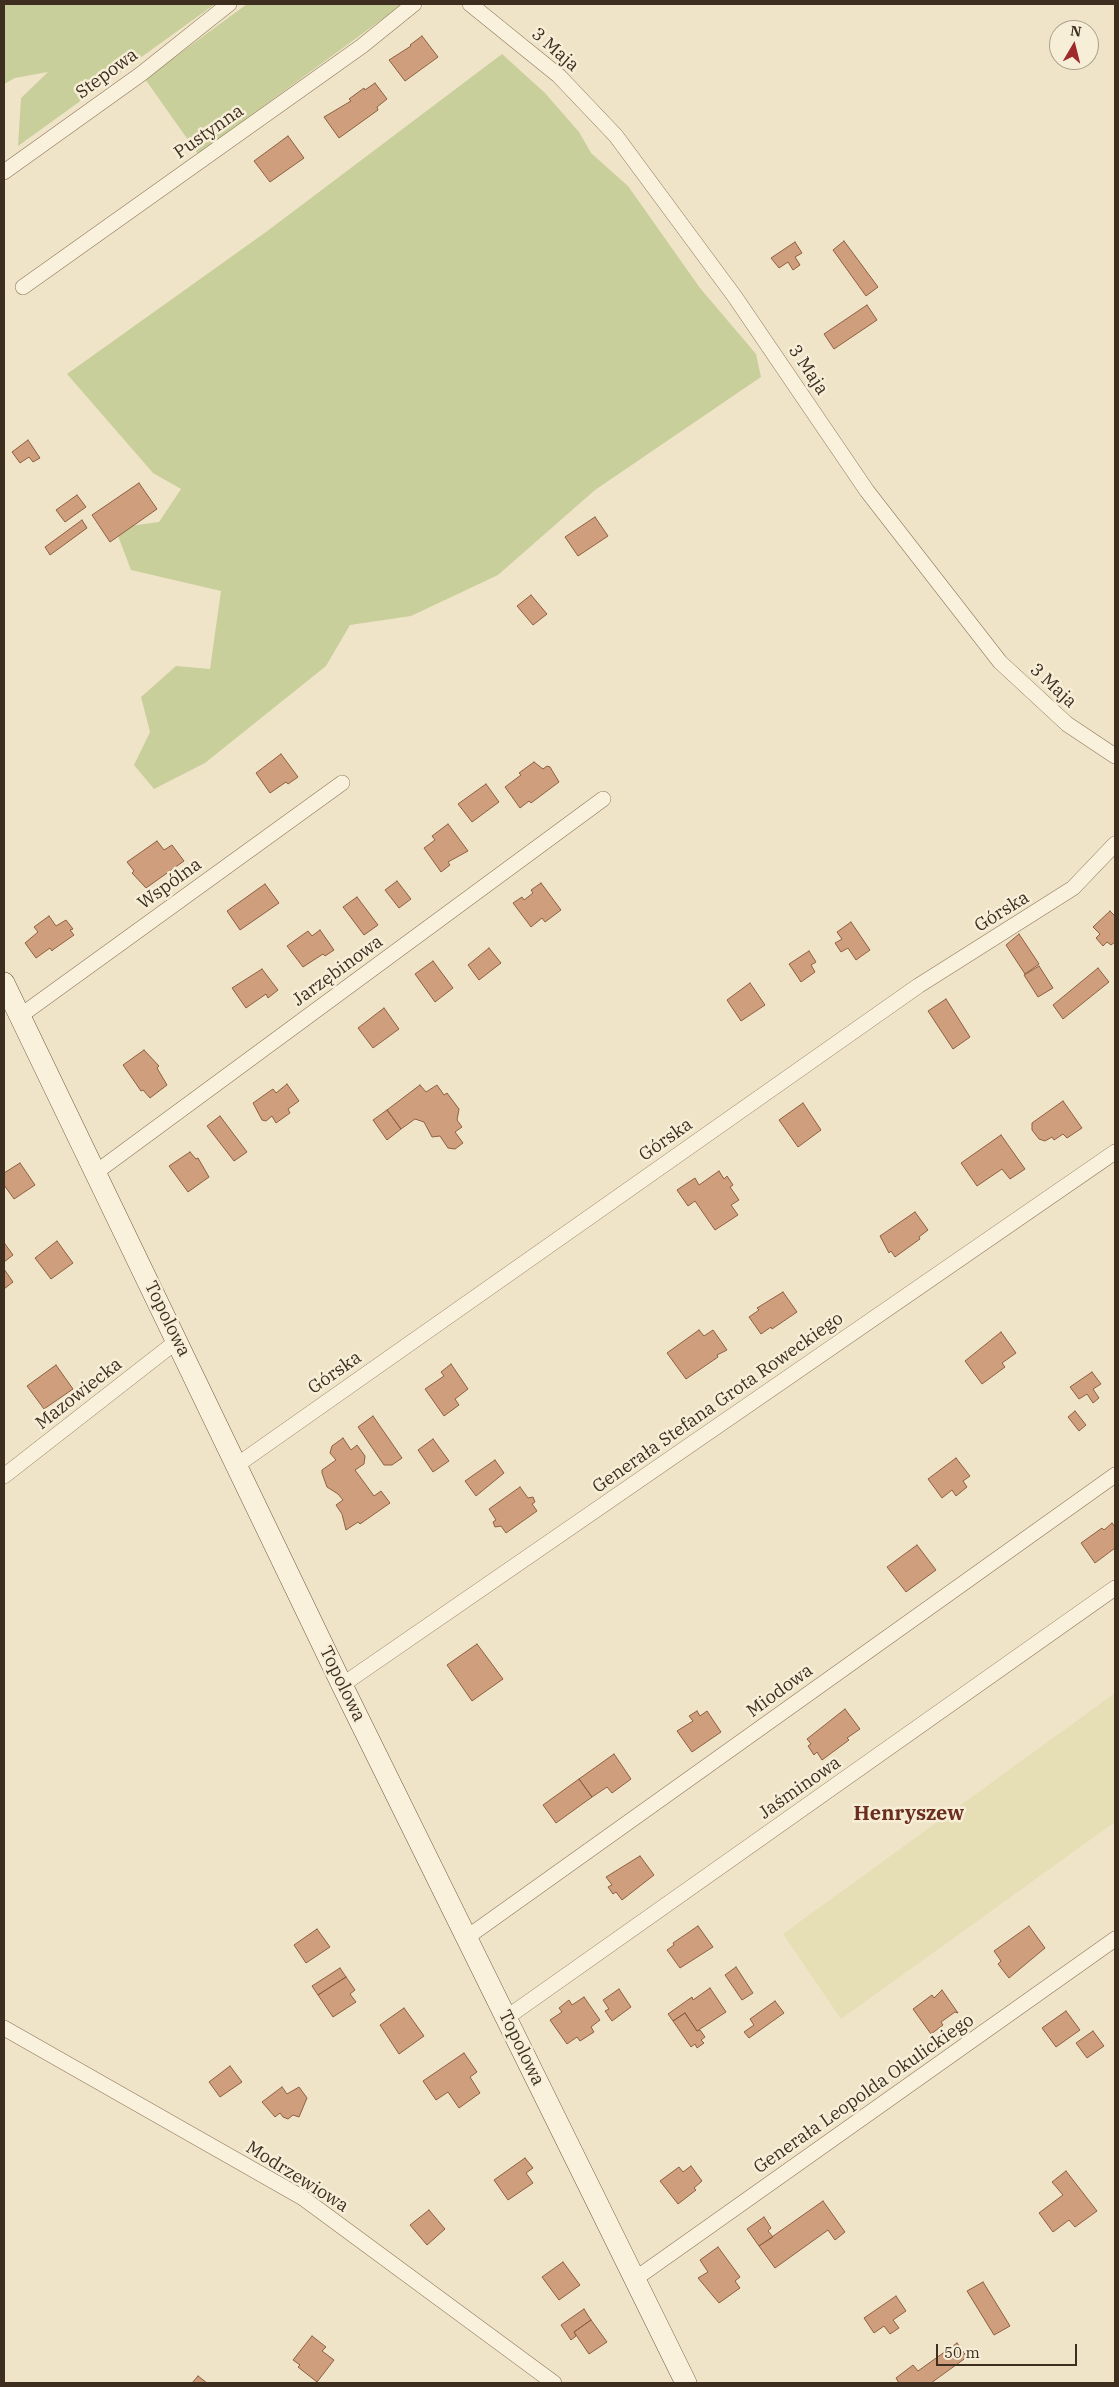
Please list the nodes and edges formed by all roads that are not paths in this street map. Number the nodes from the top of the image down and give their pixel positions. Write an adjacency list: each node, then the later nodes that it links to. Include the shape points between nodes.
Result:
1 (229, 4): 4 (street, Stepowa, via 141,74)
2 (414, 4): 5 (street, Pustynna, via 362,46)
3 (470, 4): 6 (street, 3 Maja, via 559,76 616,136 735,297 867,491 1000,662 1067,724)
4 (4, 172)
5 (23, 287)
6 (1115, 756)
7 (342, 783): 11 (street, Wspólna)
8 (603, 799): 13 (street, Jarzębinowa)
9 (1115, 844): 15 (street, Górska, via 1073,888 910,992)
10 (4, 983): 11 (street, Topolowa)
11 (20, 1016): 13 (street, Topolowa)
12 (1115, 1152): 19 (street, Generała Stefana Grota Roweckiego)
13 (95, 1173): 14 (street, Topolowa)
14 (178, 1341): 15 (street, Topolowa); 17 (street, Mazowiecka)
15 (236, 1465): 19 (street, Topolowa)
16 (1115, 1475): 20 (street, Miodowa)
17 (4, 1476)
18 (1115, 1588): 22 (street, Jaśminowa)
19 (342, 1685): 20 (street, Topolowa)
20 (466, 1938): 22 (street, Topolowa)
21 (1115, 1940): 24 (street, Generała Leopolda Okulickiego)
22 (506, 2018): 24 (street, Topolowa)
23 (4, 2028): 25 (street, Modrzewiowa, via 303,2198)
24 (635, 2279): 26 (street, Topolowa)
25 (554, 2383)
26 (686, 2383)

